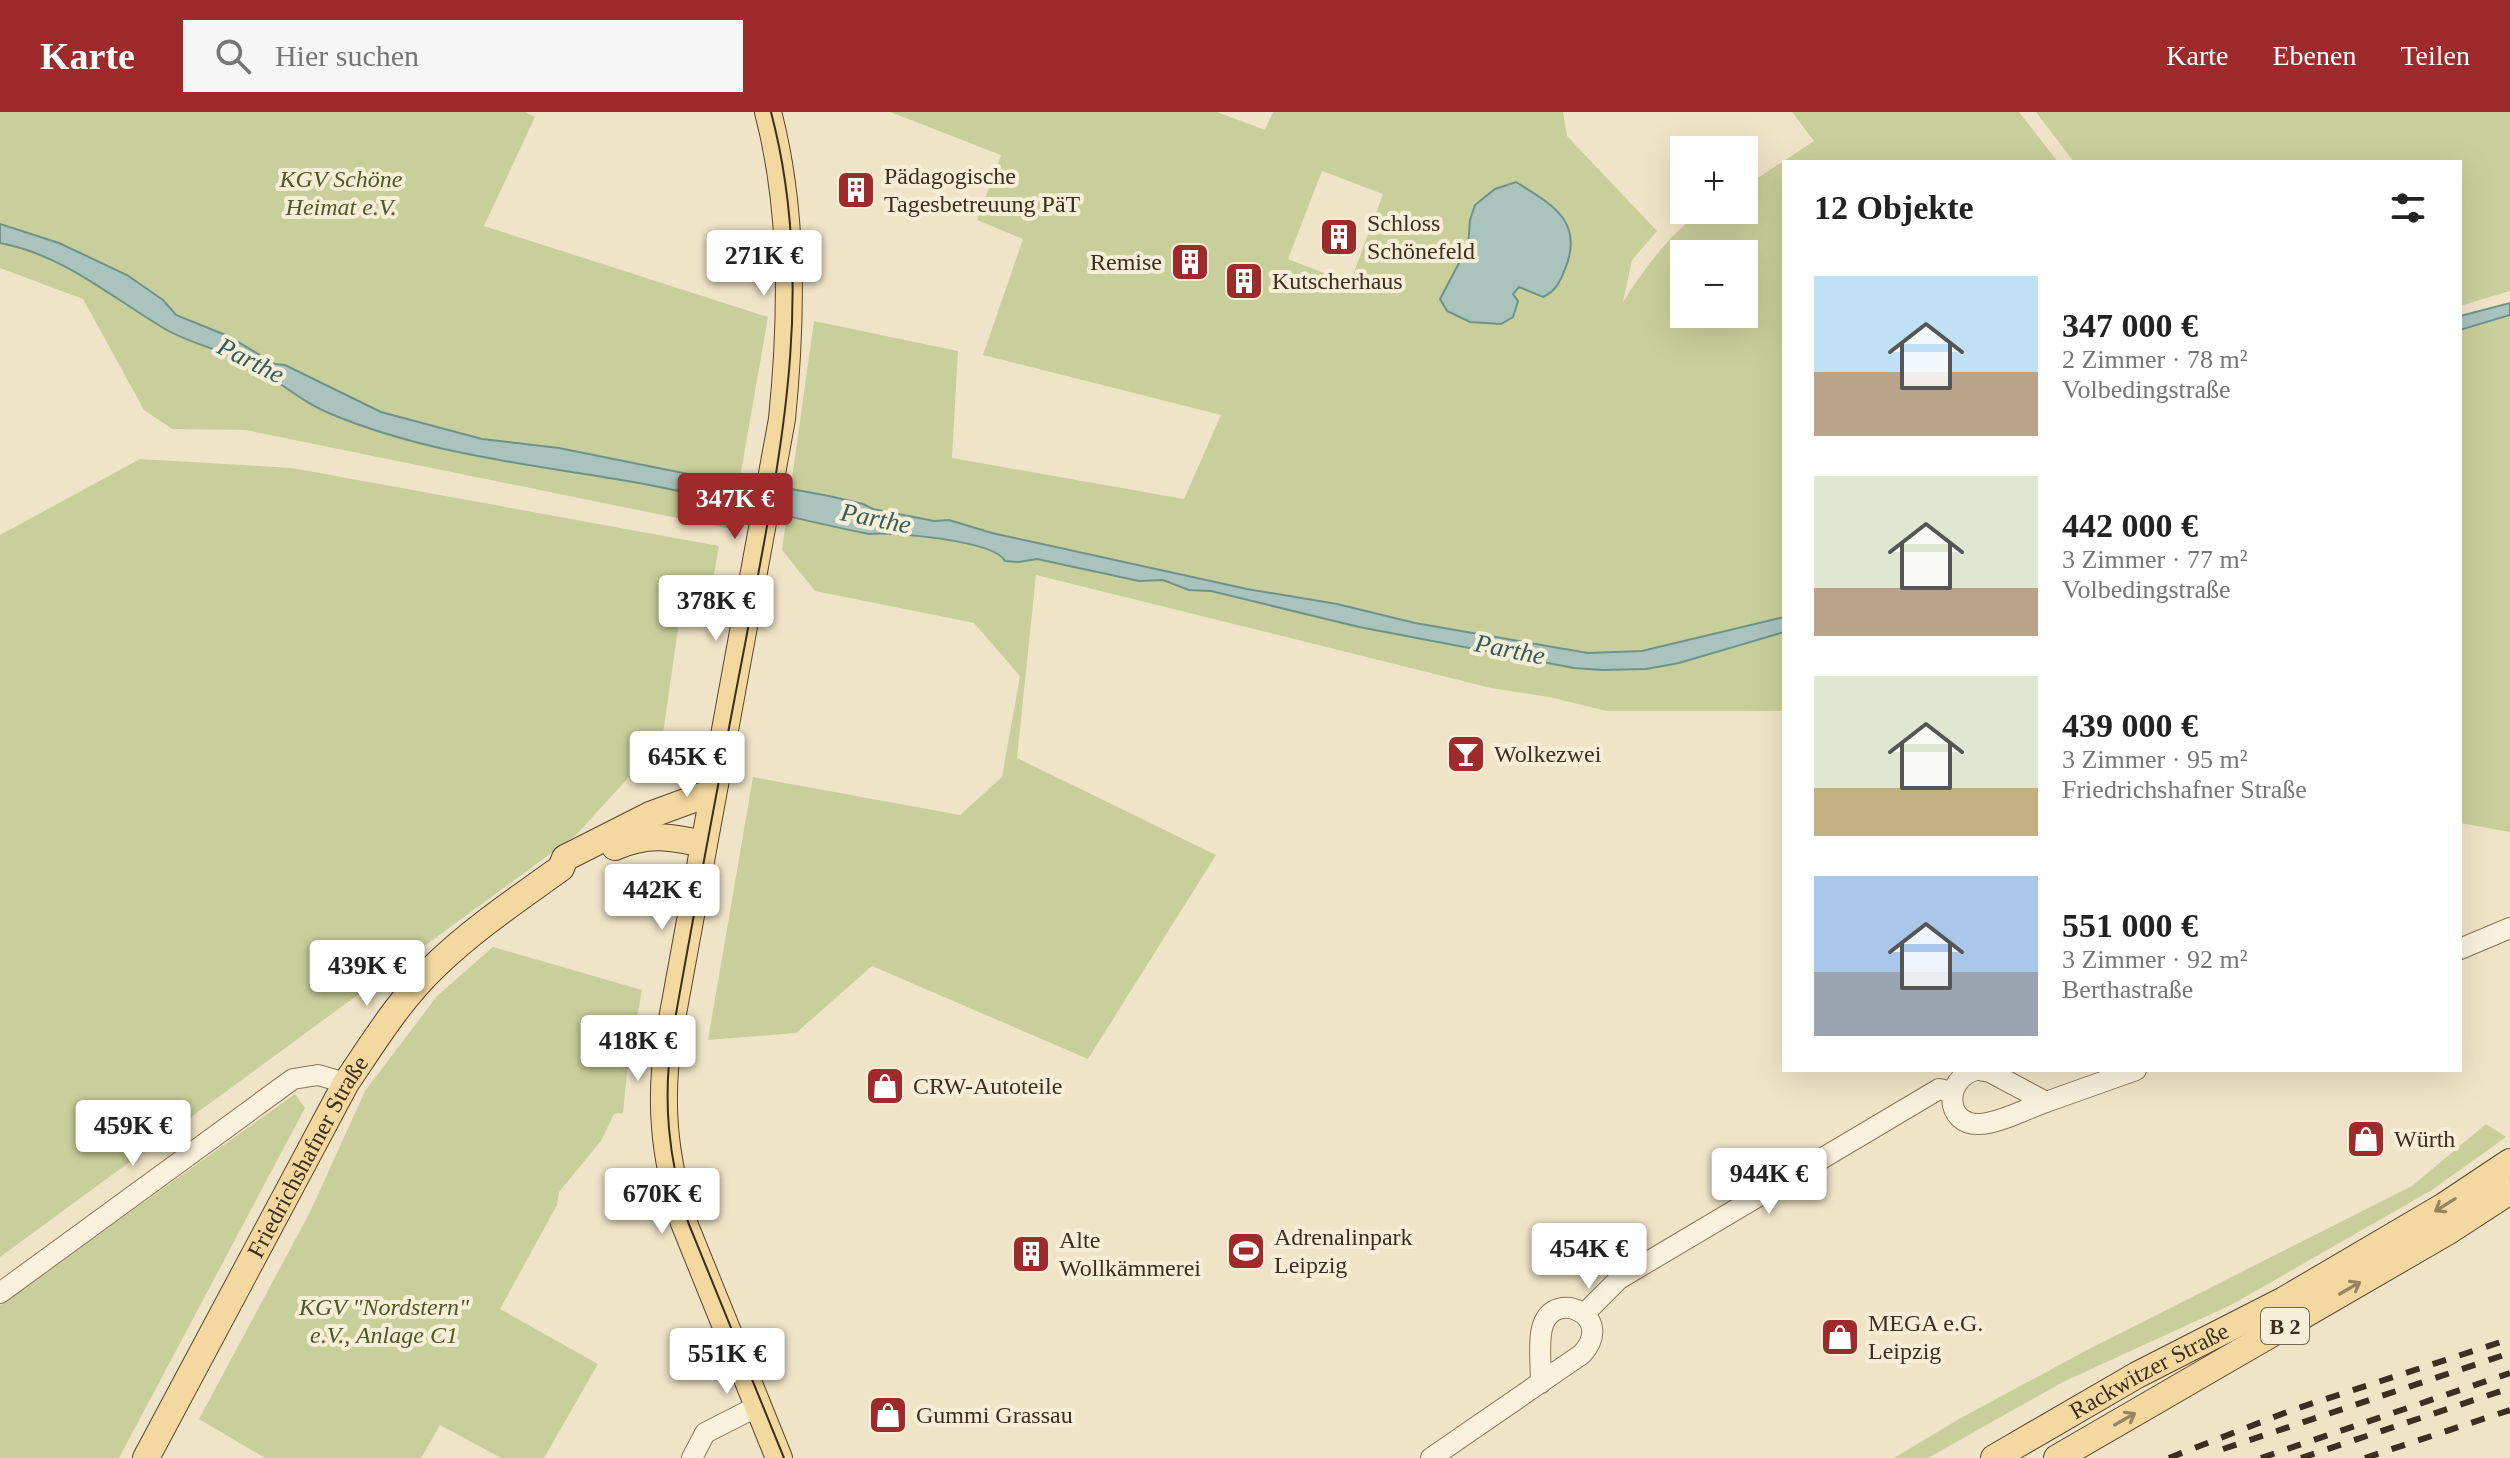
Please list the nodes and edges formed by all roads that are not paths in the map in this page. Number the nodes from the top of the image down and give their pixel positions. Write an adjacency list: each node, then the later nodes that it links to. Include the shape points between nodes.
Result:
1 (768, 112): 2 (main road, via 780,174 789,282 786,376)
2 (715, 784): 3 (main road); 4 (main road, Friedrichshafner Straße, via 710,793 682,801 565,858)
3 (704, 844): 4 (main road, Friedrichshafner Straße, via 642,836 572,868); 18 (main road, via 664,1066 664,1139 684,1223)
4 (561, 868): 10 (main road, Friedrichshafner Straße, via 433,967 382,1028)
5 (2510, 928): 6 (street)
6 (2462, 948)
7 (1970, 1072): 11 (street)
8 (1990, 1072): 12 (street)
9 (2130, 1072): 12 (street)
10 (346, 1083): 15 (street, via 318,1075 293,1079); 19 (main road, Friedrichshafner Straße)
11 (1952, 1092): 12 (street, via 1958,1115 1980,1124); 16 (street, via 1939,1089 1619,1279)
12 (2046, 1102)
13 (2510, 1162): 23 (main road, Rackwitzer Straße / B 2, one-way to 23, via 2284,1300 2137,1375)
14 (2510, 1191): 24 (main road, Rackwitzer Straße / B 2, one-way to 14)
15 (0, 1293)
16 (1584, 1314): 17 (street, via 1592,1326 1590,1346); 17 (street, via 1562,1308 1544,1321)
17 (1541, 1383): 22 (street)
18 (758, 1406): 20 (street, via 705,1433); 21 (main road)
19 (146, 1458)
20 (692, 1458)
21 (779, 1458)
22 (1431, 1458)
23 (1994, 1458)
24 (2057, 1458)

